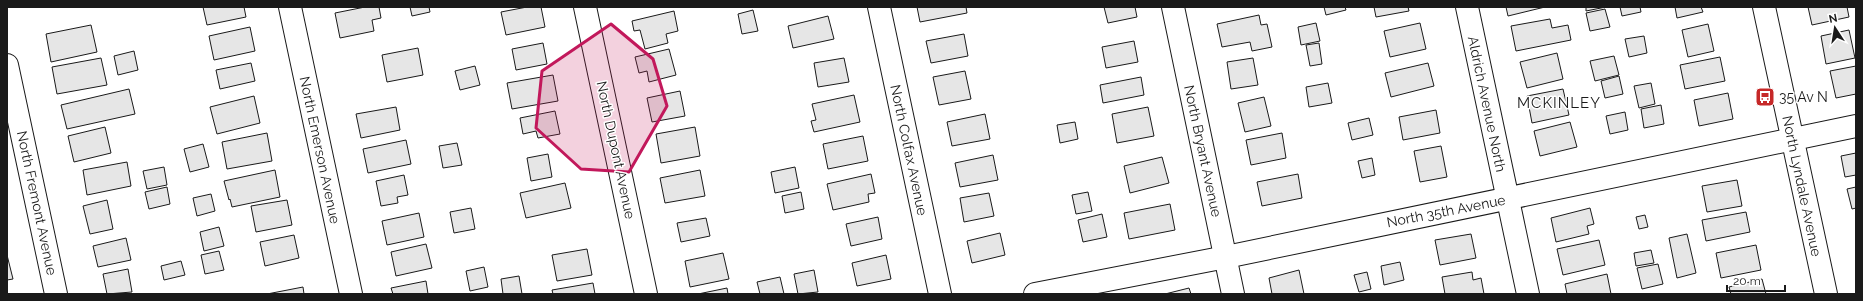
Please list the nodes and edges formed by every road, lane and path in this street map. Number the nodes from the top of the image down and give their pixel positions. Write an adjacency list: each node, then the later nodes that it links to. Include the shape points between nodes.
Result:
1 (290, 7): 13 (street, North Emerson Avenue)
2 (585, 7): 14 (street, North Dupont Avenue)
3 (879, 7): 15 (street, North Colfax Avenue)
4 (1173, 7): 11 (street, North Bryant Avenue)
5 (1467, 7): 10 (street, Aldrich Avenue North)
6 (1764, 7): 9 (street, North Lyndale Avenue)
7 (7, 65): 12 (street, North Fremont Avenue)
8 (1856, 126): 9 (street, North 35th Avenue)
9 (1792, 139): 10 (street, North 35th Avenue); 19 (street, North Lyndale Avenue)
10 (1508, 198): 11 (street, North 35th Avenue); 18 (street, Aldrich Avenue North)
11 (1226, 257): 16 (street, North 35th Avenue); 17 (street, North Bryant Avenue)
12 (56, 294)
13 (351, 294)
14 (646, 294)
15 (940, 294)
16 (1035, 294)
17 (1234, 294)
18 (1528, 294)
19 (1826, 294)

